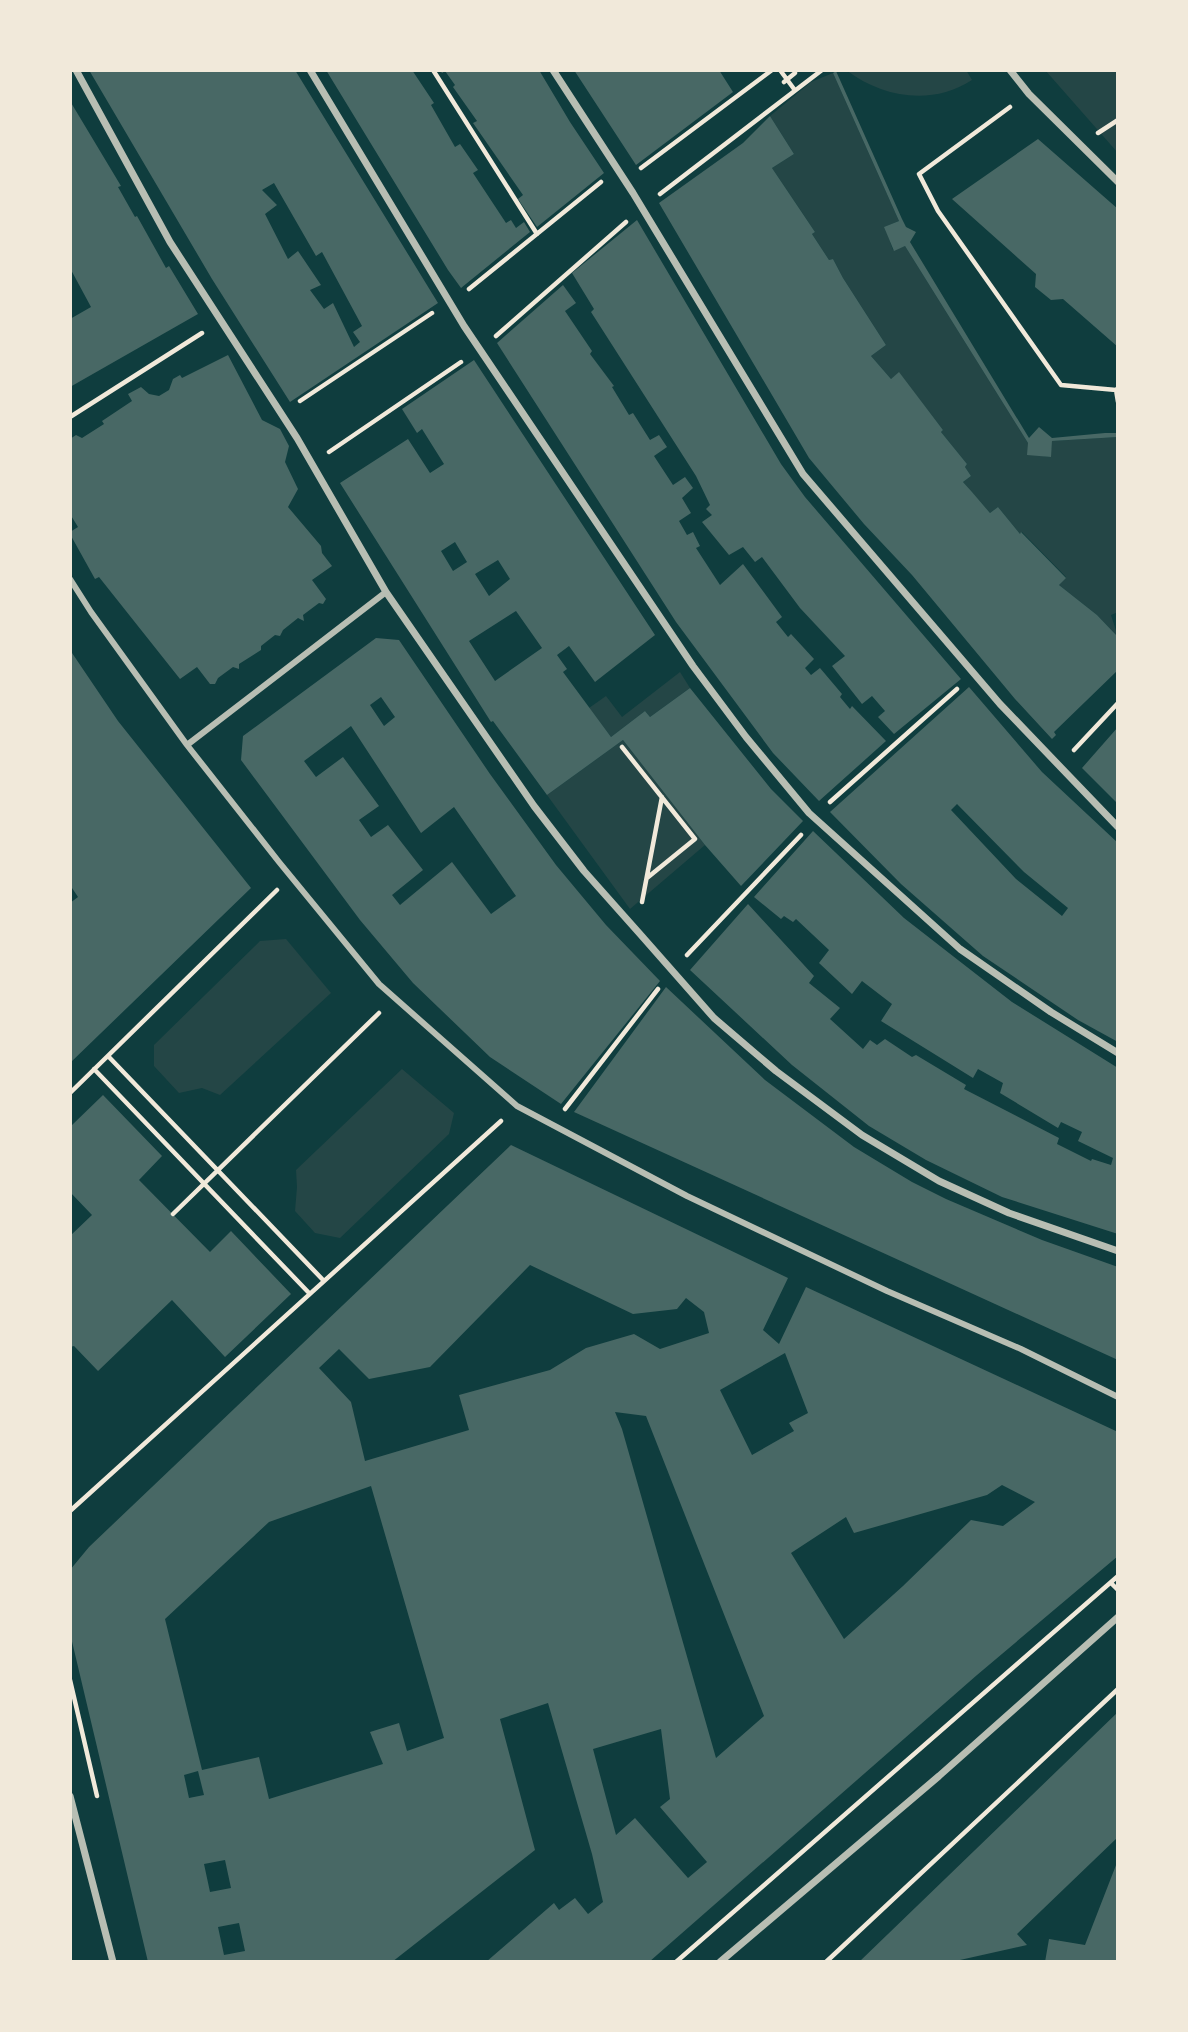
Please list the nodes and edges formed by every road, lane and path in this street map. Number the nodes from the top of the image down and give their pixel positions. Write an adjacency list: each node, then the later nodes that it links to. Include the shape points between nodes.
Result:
1 (76, 70): 21 (street, via 170,242)
2 (310, 70): 37 (street, via 464,326 685,655 746,737)
3 (433, 70): 18 (path)
4 (553, 70): 31 (street, via 634,192 803,474)
5 (772, 70): 13 (path)
6 (780, 70): 10 (path)
7 (821, 70): 11 (path)
8 (1010, 70): 12 (street)
9 (795, 73): 10 (path)
10 (785, 80): 11 (path)
11 (794, 89): 16 (path)
12 (1029, 94): 15 (street); 24 (path, via 919,174 938,211 1061,385)
13 (649, 163)
14 (607, 177): 18 (path)
15 (1118, 182)
16 (668, 187)
17 (627, 221): 22 (path)
18 (537, 233): 19 (path)
19 (464, 292)
20 (431, 313): 25 (path)
21 (222, 321): 27 (path); 30 (street, via 297,438)
22 (497, 334)
23 (471, 356): 28 (path)
24 (1117, 389): 26 (path)
25 (311, 393)
26 (1118, 402)
27 (70, 417)
28 (331, 451)
29 (70, 579): 33 (street)
30 (386, 592): 33 (street); 41 (street, via 534,806)
31 (975, 673): 35 (street); 37 (path)
32 (1118, 703): 35 (path)
33 (187, 745): 39 (street)
34 (622, 747): 36 (path)
35 (1059, 766): 38 (street)
36 (662, 797): 40 (path); 40 (path, via 695,839)
37 (816, 819): 42 (path); 44 (street, via 960,950)
38 (1118, 827)
39 (291, 876): 43 (street); 45 (path)
40 (646, 878): 41 (path)
41 (639, 934): 42 (street)
42 (673, 970): 49 (path); 53 (street, via 714,1018 862,1135 939,1181 1009,1213)
43 (394, 998): 48 (street); 50 (path)
44 (1118, 1053)
45 (108, 1055): 46 (path); 50 (path)
46 (94, 1069): 47 (path); 51 (path)
47 (70, 1093)
48 (517, 1106): 49 (street); 54 (path)
49 (550, 1124): 56 (street, via 687,1196)
50 (219, 1171): 51 (path); 54 (path)
51 (205, 1184): 52 (path); 55 (path)
52 (173, 1214)
53 (1118, 1251)
54 (324, 1281): 55 (path)
55 (310, 1294): 57 (path)
56 (1118, 1397)
57 (70, 1511)
58 (1118, 1576): 59 (path)
59 (1111, 1583): 60 (path); 65 (path)
60 (1118, 1590)
61 (1118, 1617): 66 (street)
62 (1118, 1689): 67 (path)
63 (70, 1796): 64 (street)
64 (113, 1962)
65 (676, 1962)
66 (720, 1962)
67 (826, 1962)

